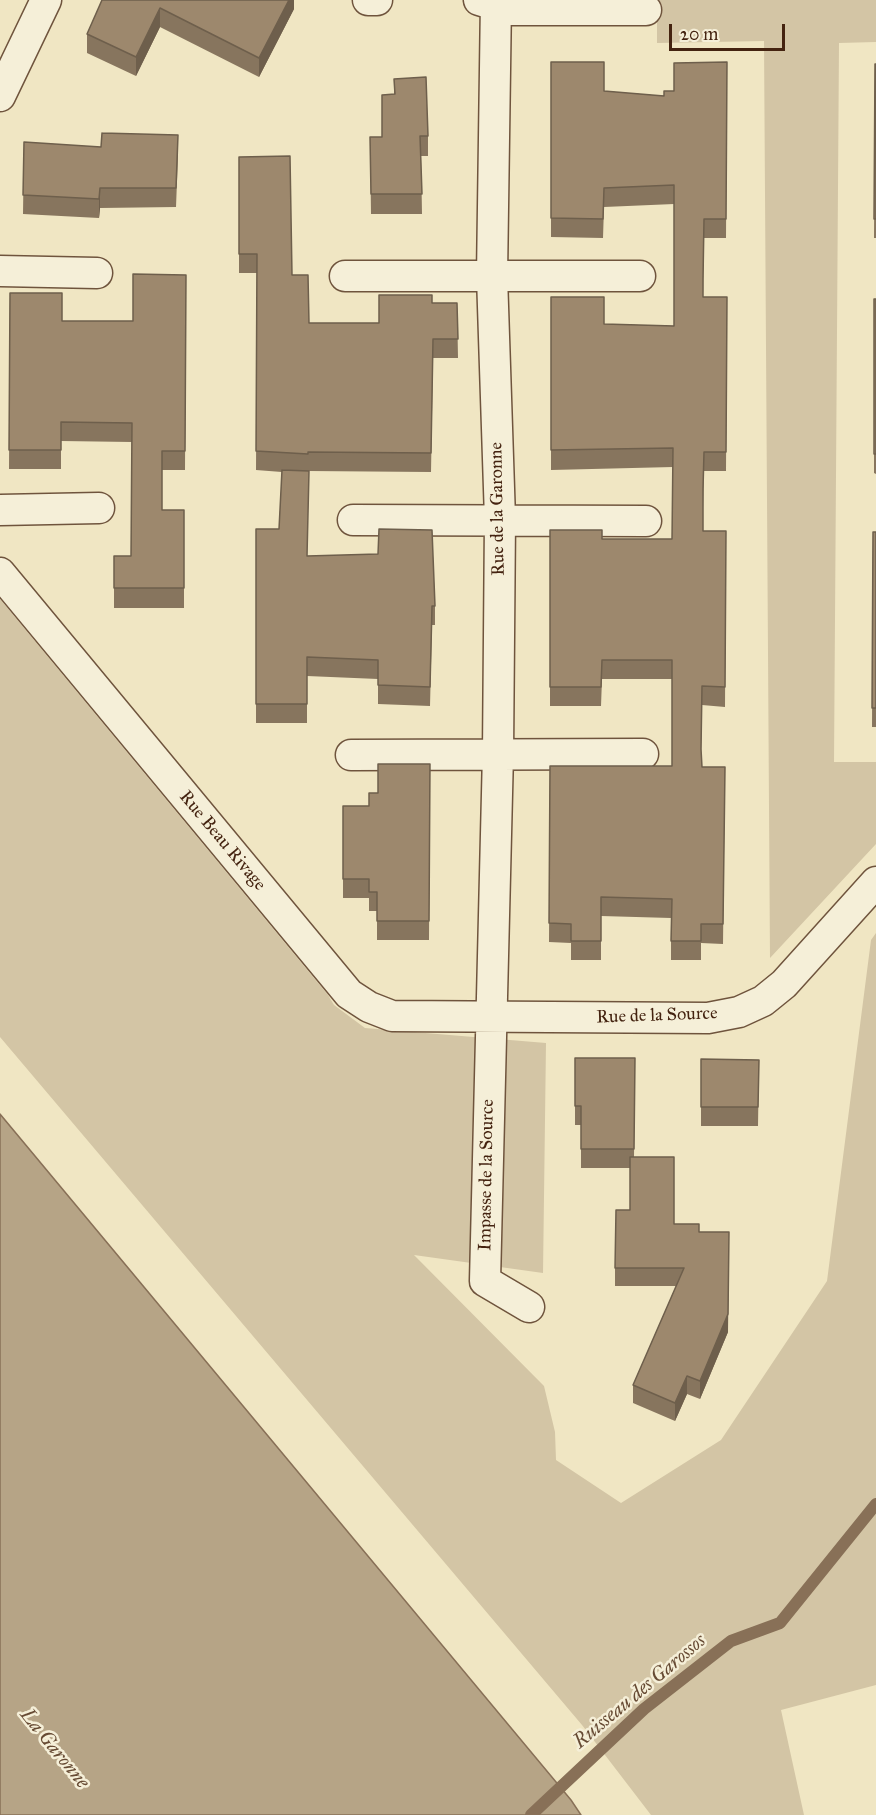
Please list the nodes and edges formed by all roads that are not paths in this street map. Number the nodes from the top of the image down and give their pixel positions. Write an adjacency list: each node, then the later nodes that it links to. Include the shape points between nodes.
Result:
1 (46, 0): 6 (street)
2 (368, 0): 3 (street)
3 (377, 0)
4 (490, 2): 5 (street, via 511,10); 11 (street, Rue de la Garonne)
5 (646, 10)
6 (11, 43): 7 (street)
7 (0, 96)
8 (0, 271): 9 (street)
9 (98, 273)
10 (345, 276): 11 (street)
11 (492, 276): 12 (street); 15 (street, Rue de la Garonne)
12 (640, 276)
13 (99, 508): 14 (street)
14 (0, 510)
15 (500, 519): 16 (street); 17 (street); 19 (street, Rue de la Garonne)
16 (353, 520)
17 (646, 520)
18 (0, 573): 23 (street, Rue Beau Rivage, via 349,994 392,1016)
19 (498, 753): 20 (street); 21 (street); 23 (street, Rue de la Garonne)
20 (643, 754)
21 (351, 755)
22 (876, 882): 23 (street, Rue de la Source, via 784,984 763,1001 739,1012 708,1018)
23 (493, 1018): 24 (street, Impasse de la Source, via 485,1281)
24 (529, 1307)

